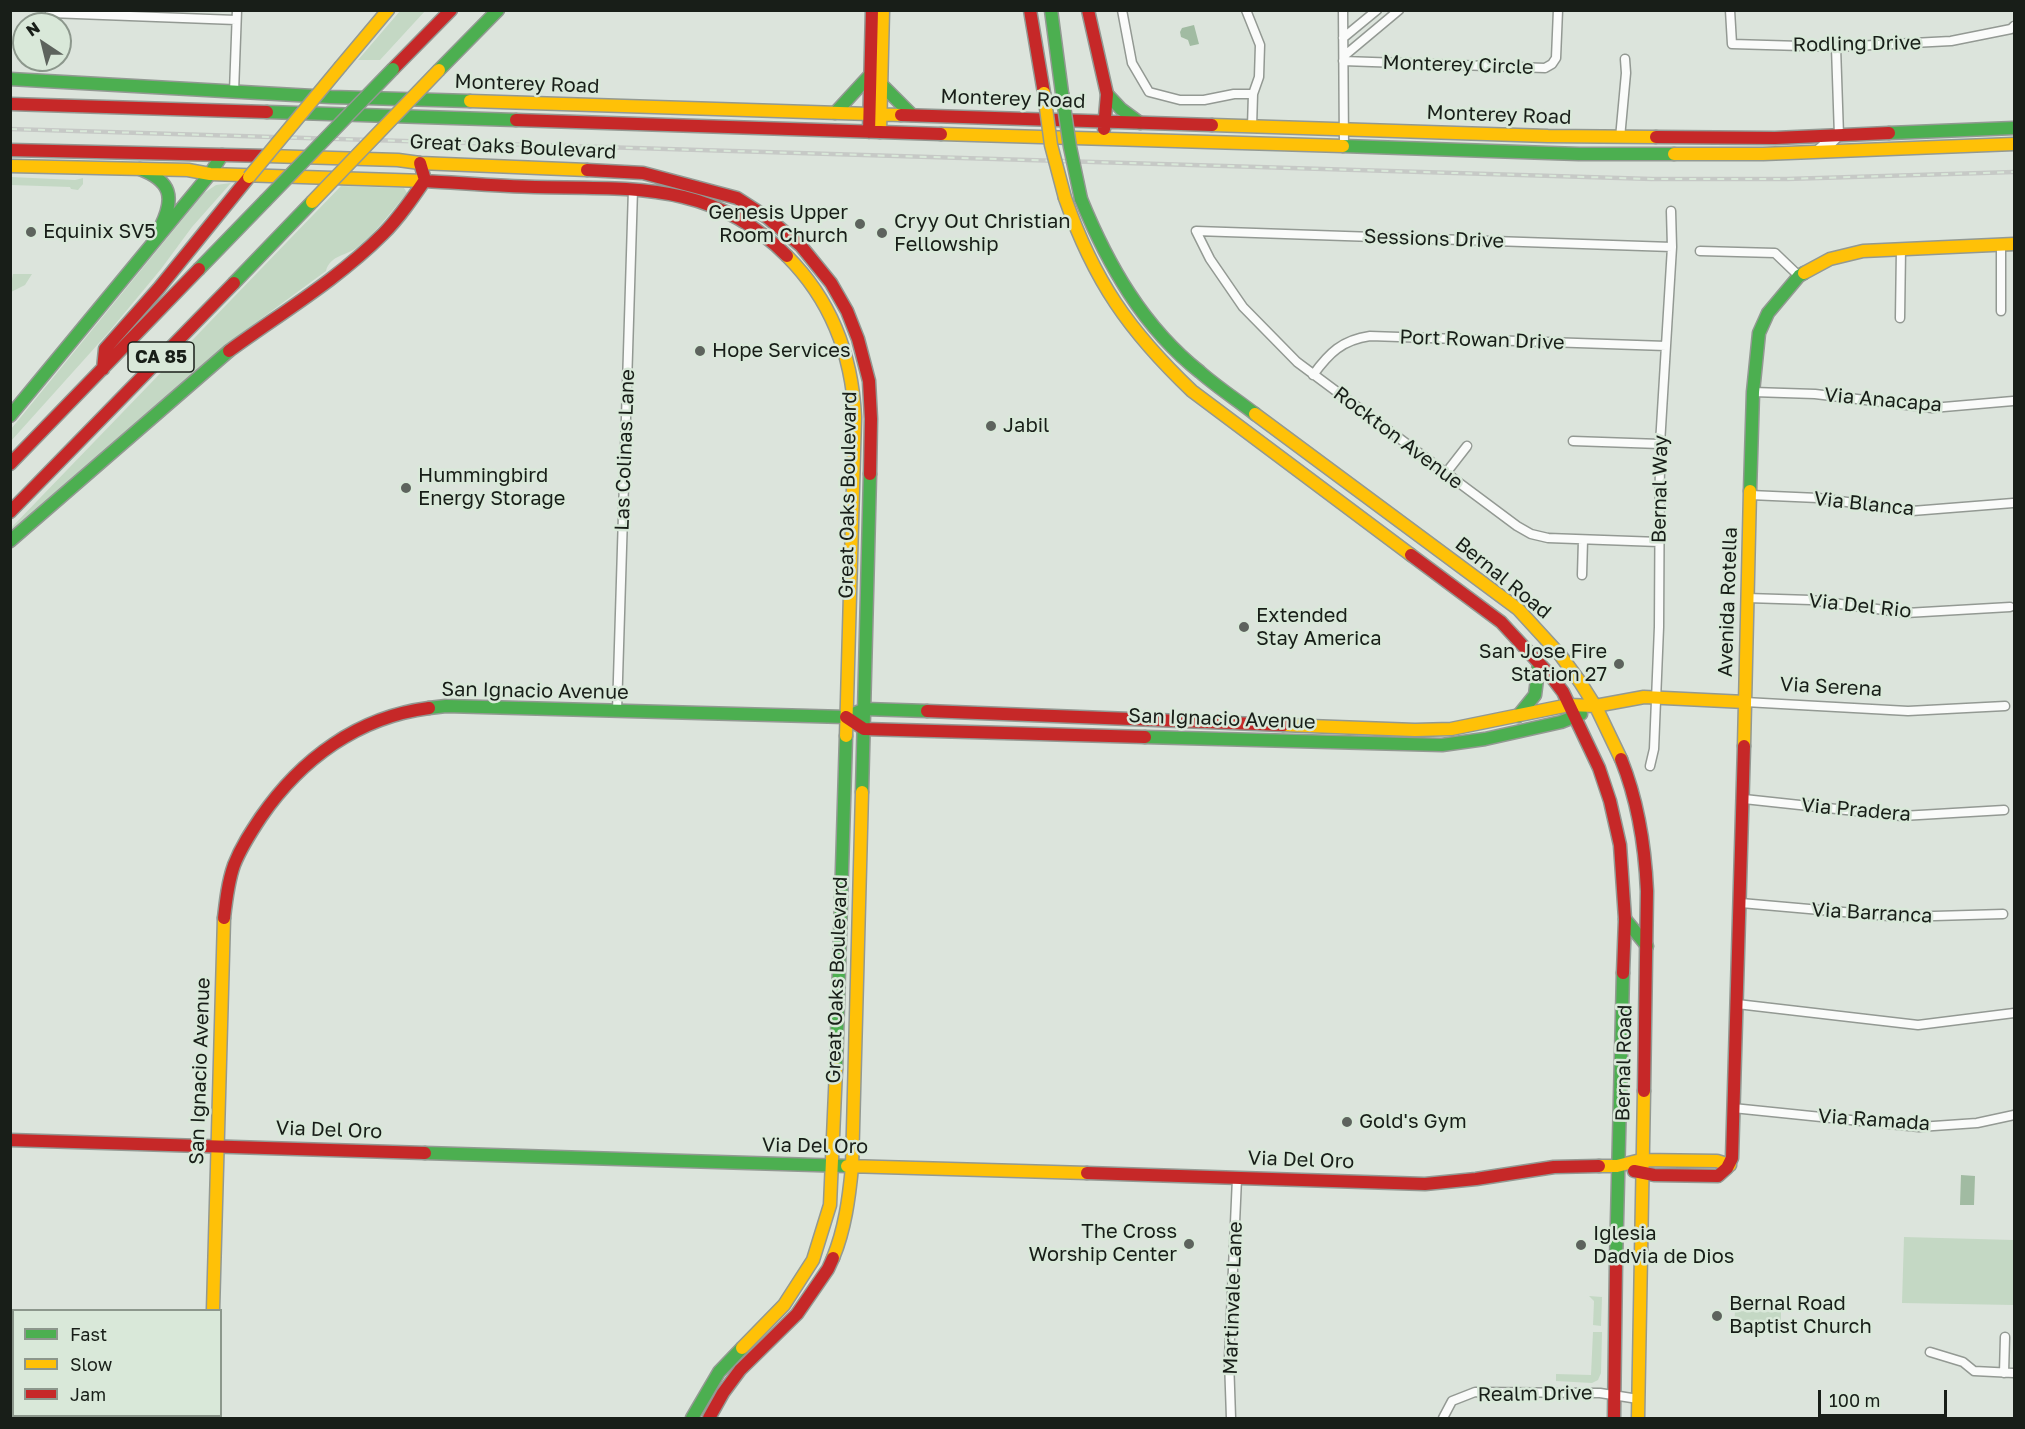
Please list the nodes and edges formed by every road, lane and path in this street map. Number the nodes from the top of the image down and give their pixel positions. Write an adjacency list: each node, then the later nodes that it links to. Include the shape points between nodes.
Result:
1 (50, 10): 19 (street, via 50,14)
2 (388, 10): 70 (main road, bridge, via 105,349)
3 (434, 10): 22 (main road)
4 (451, 10): 22 (main road, CA 85)
5 (498, 10): 21 (main road, CA 85)
6 (511, 10): 21 (main road)
7 (872, 10): 27 (main road)
8 (883, 10): 29 (main road)
9 (1030, 10): 91 (main road, Bernal Road, bridge, via 1052,145 1065,198 1077,236 1098,279 1128,325 1192,391 1480,605)
10 (1051, 10): 95 (main road, Bernal Road, bridge, via 1070,147 1082,199 1100,246 1139,310 1199,372 1518,609 1557,650)
11 (1088, 10): 31 (main road)
12 (1122, 10): 32 (street, via 1132,63 1149,92 1180,100)
13 (1246, 10): 32 (street, via 1260,45 1259,77)
14 (1343, 10): 23 (street)
15 (1377, 10): 23 (street)
16 (1399, 10): 25 (street)
17 (1558, 10): 25 (street, Monterey Circle, via 1556,58 1545,68)
18 (1730, 10): 24 (street, Rodling Drive, via 1732,44)
19 (237, 15): 30 (street)
20 (2014, 26): 24 (street, Rodling Drive, via 1951,42)
21 (479, 30): 82 (main road, CA 85, bridge)
22 (428, 32): 70 (main road, CA 85, bridge)
23 (1343, 38): 25 (street)
24 (1836, 47): 43 (street)
25 (1343, 59): 41 (street)
26 (1625, 59): 44 (street)
27 (870, 75): 34 (main road); 35 (main road)
28 (10, 79): 30 (main road, Monterey Road)
29 (881, 84): 35 (main road); 36 (main road)
30 (234, 92): 34 (main road, Monterey Road)
31 (1107, 94): 37 (main road); 38 (main road)
32 (1253, 94): 39 (street)
33 (10, 104): 42 (main road, Monterey Road)
34 (835, 113): 35 (main road, Monterey Road)
35 (875, 114): 36 (main road, Monterey Road); 42 (main road)
36 (912, 115): 37 (main road, Monterey Road)
37 (1104, 122): 38 (main road, Monterey Road); 45 (main road)
38 (1141, 124): 39 (main road, Monterey Road)
39 (1252, 127): 41 (main road, Monterey Road)
40 (2014, 128): 43 (main road, Monterey Road)
41 (1344, 130): 44 (main road, Monterey Road); 47 (street)
42 (874, 132): 45 (main road, Monterey Road)
43 (1839, 136): 44 (main road, Monterey Road); 49 (street)
44 (1620, 138)
45 (1103, 139): 47 (main road, Monterey Road)
46 (2014, 144): 49 (main road, Monterey Road)
47 (1344, 147): 49 (main road, Monterey Road, via 1598,154)
48 (10, 150): 50 (main road, Great Oaks Boulevard)
49 (1815, 152)
50 (222, 155): 51 (main road, Great Oaks Boulevard); 54 (main road)
51 (420, 163): 55 (main road, Great Oaks Boulevard, via 643,173); 56 (main road)
52 (10, 166): 53 (main road, Great Oaks Boulevard)
53 (140, 169): 54 (main road, Great Oaks Boulevard); 62 (main road, via 165,183 170,196 165,218)
54 (210, 174): 56 (main road, Great Oaks Boulevard); 62 (main road)
55 (670, 178): 57 (main road, via 662,182 640,181); 84 (main road, Great Oaks Boulevard, via 737,198 768,218 801,246 836,292 852,321 868,381)
56 (425, 180): 57 (main road, Great Oaks Boulevard); 86 (main road, via 396,220 356,260 224,355)
57 (633, 189): 83 (main road, Great Oaks Boulevard, via 687,196 748,223 780,248 817,292 836,326 849,368 855,415); 98 (street, Las Colinas Lane)
58 (1671, 211): 63 (street, Bernal Way)
59 (1196, 231): 63 (street, Sessions Drive); 71 (street, Rockton Avenue, via 1243,307)
60 (2014, 244): 61 (main road, Avenida Rotella)
61 (2001, 245): 64 (main road, Avenida Rotella); 67 (street)
62 (149, 247): 74 (main road)
63 (1672, 247): 69 (street, Bernal Way)
64 (1901, 249): 66 (main road, Avenida Rotella, via 1863,251 1830,259); 68 (street)
65 (1700, 251): 66 (street, via 1775,253)
66 (1799, 276): 72 (main road, Avenida Rotella, via 1768,313 1759,333)
67 (2001, 311)
68 (1900, 318)
69 (1666, 346): 71 (street, Port Rowan Drive, via 1370,336 1338,347); 76 (street, Bernal Way)
70 (103, 369): 78 (main road, CA 85)
71 (1313, 375): 79 (street, Rockton Avenue)
72 (1753, 392): 73 (street, Via Anacapa, via 1815,394 1932,408); 80 (main road, Avenida Rotella)
73 (2013, 401)
74 (10, 416)
75 (1573, 441): 76 (street)
76 (1660, 444): 87 (street, Bernal Way)
77 (1467, 446): 79 (street)
78 (10, 464)
79 (1446, 473): 85 (street, Rockton Avenue, via 1530,534)
80 (1750, 495): 81 (street, Via Blanca, via 1818,498 1912,510); 89 (main road, Avenida Rotella)
81 (2013, 503)
82 (10, 512)
83 (853, 512): 84 (main road); 100 (main road, Great Oaks Boulevard)
84 (868, 512): 97 (main road, Great Oaks Boulevard)
85 (1582, 540): 87 (street, Rockton Avenue); 88 (street)
86 (10, 541)
87 (1659, 542): 92 (street, Bernal Way)
88 (1582, 575)
89 (1747, 598): 90 (street, Via Del Rio, via 1811,600 1906,613); 93 (main road, Avenida Rotella)
90 (2010, 607)
91 (1539, 663): 94 (main road, Bernal Road); 99 (main road, via 1535,673 1537,691)
92 (1655, 696): 93 (main road, Via Serena); 95 (main road, San Ignacio Avenue); 105 (street, Bernal Way)
93 (1745, 702): 96 (street, Via Serena, via 1908,711); 106 (main road, Avenida Rotella)
94 (1569, 705): 95 (main road, San Ignacio Avenue); 99 (main road, San Ignacio Avenue); 101 (main road, Bernal Road)
95 (1595, 706): 101 (main road, San Ignacio Avenue); 113 (main road, Bernal Road, via 1623,765 1641,829)
96 (2005, 706)
97 (865, 709): 100 (main road, San Ignacio Avenue); 102 (main road, San Ignacio Avenue); 103 (main road, Great Oaks Boulevard)
98 (617, 711): 100 (main road, San Ignacio Avenue); 119 (main road, San Ignacio Avenue, via 446,706 410,711 346,735 299,769 246,839 225,907)
99 (1518, 716): 102 (main road, San Ignacio Avenue, via 1451,729)
100 (846, 717): 103 (main road); 111 (main road, Great Oaks Boulevard)
101 (1575, 717): 104 (main road, San Ignacio Avenue, via 1452,744); 110 (main road, Bernal Road, via 1599,768 1614,818 1623,864)
102 (1321, 726): 104 (street)
103 (864, 729): 104 (main road, San Ignacio Avenue); 112 (main road, Great Oaks Boulevard)
104 (1316, 741)
105 (1650, 766)
106 (1744, 799): 107 (street, Via Pradera, via 1902,816); 108 (main road, Avenida Rotella)
107 (2004, 810)
108 (1741, 903): 109 (street, Via Barranca, via 1900,918); 114 (main road, Avenida Rotella)
109 (2003, 914)
110 (1624, 919): 113 (main road); 122 (main road, Bernal Road)
111 (842, 938): 112 (main road); 123 (main road, Great Oaks Boulevard)
112 (858, 945): 124 (main road, Great Oaks Boulevard)
113 (1647, 946): 120 (main road, Bernal Road)
114 (1737, 1004): 115 (street, via 1918,1025); 116 (main road, Avenida Rotella)
115 (2014, 1013)
116 (1733, 1108): 117 (street, Via Ramada, via 1919,1127 1977,1123); 121 (main road, Avenida Rotella)
117 (2014, 1115)
118 (10, 1140): 119 (main road, Via Del Oro)
119 (219, 1146): 123 (main road, Via Del Oro); 127 (main road, San Ignacio Avenue)
120 (1641, 1160): 121 (main road, Via Del Oro); 122 (main road, Via Del Oro); 125 (main road, Bernal Road)
121 (1730, 1164): 125 (main road, Via Del Oro, via 1718,1176)
122 (1617, 1166): 125 (main road, Via Del Oro); 126 (main road, Via Del Oro, via 1554,1167 1446,1183); 132 (main road, Bernal Road)
123 (832, 1167): 124 (main road, Via Del Oro); 134 (main road, Great Oaks Boulevard, via 830,1205 813,1260 784,1305 719,1372)
124 (852, 1167): 126 (main road, Via Del Oro); 135 (main road, Great Oaks Boulevard, via 848,1208 828,1269 797,1314 740,1370)
125 (1641, 1174): 133 (main road, Bernal Road)
126 (1237, 1178): 136 (street, Martinvale Lane, via 1229,1359)
127 (213, 1309)
128 (2005, 1337): 130 (street)
129 (1930, 1352): 130 (street, via 1963,1362 1974,1371)
130 (2004, 1373): 131 (street)
131 (2014, 1373)
132 (1615, 1395): 133 (street, Realm Drive); 137 (street, Realm Drive, via 1475,1392 1452,1401); 138 (main road, Bernal Road)
133 (1638, 1399): 139 (main road, Bernal Road)
134 (692, 1419)
135 (709, 1419)
136 (1231, 1419)
137 (1443, 1419)
138 (1614, 1419)
139 (1638, 1419)

